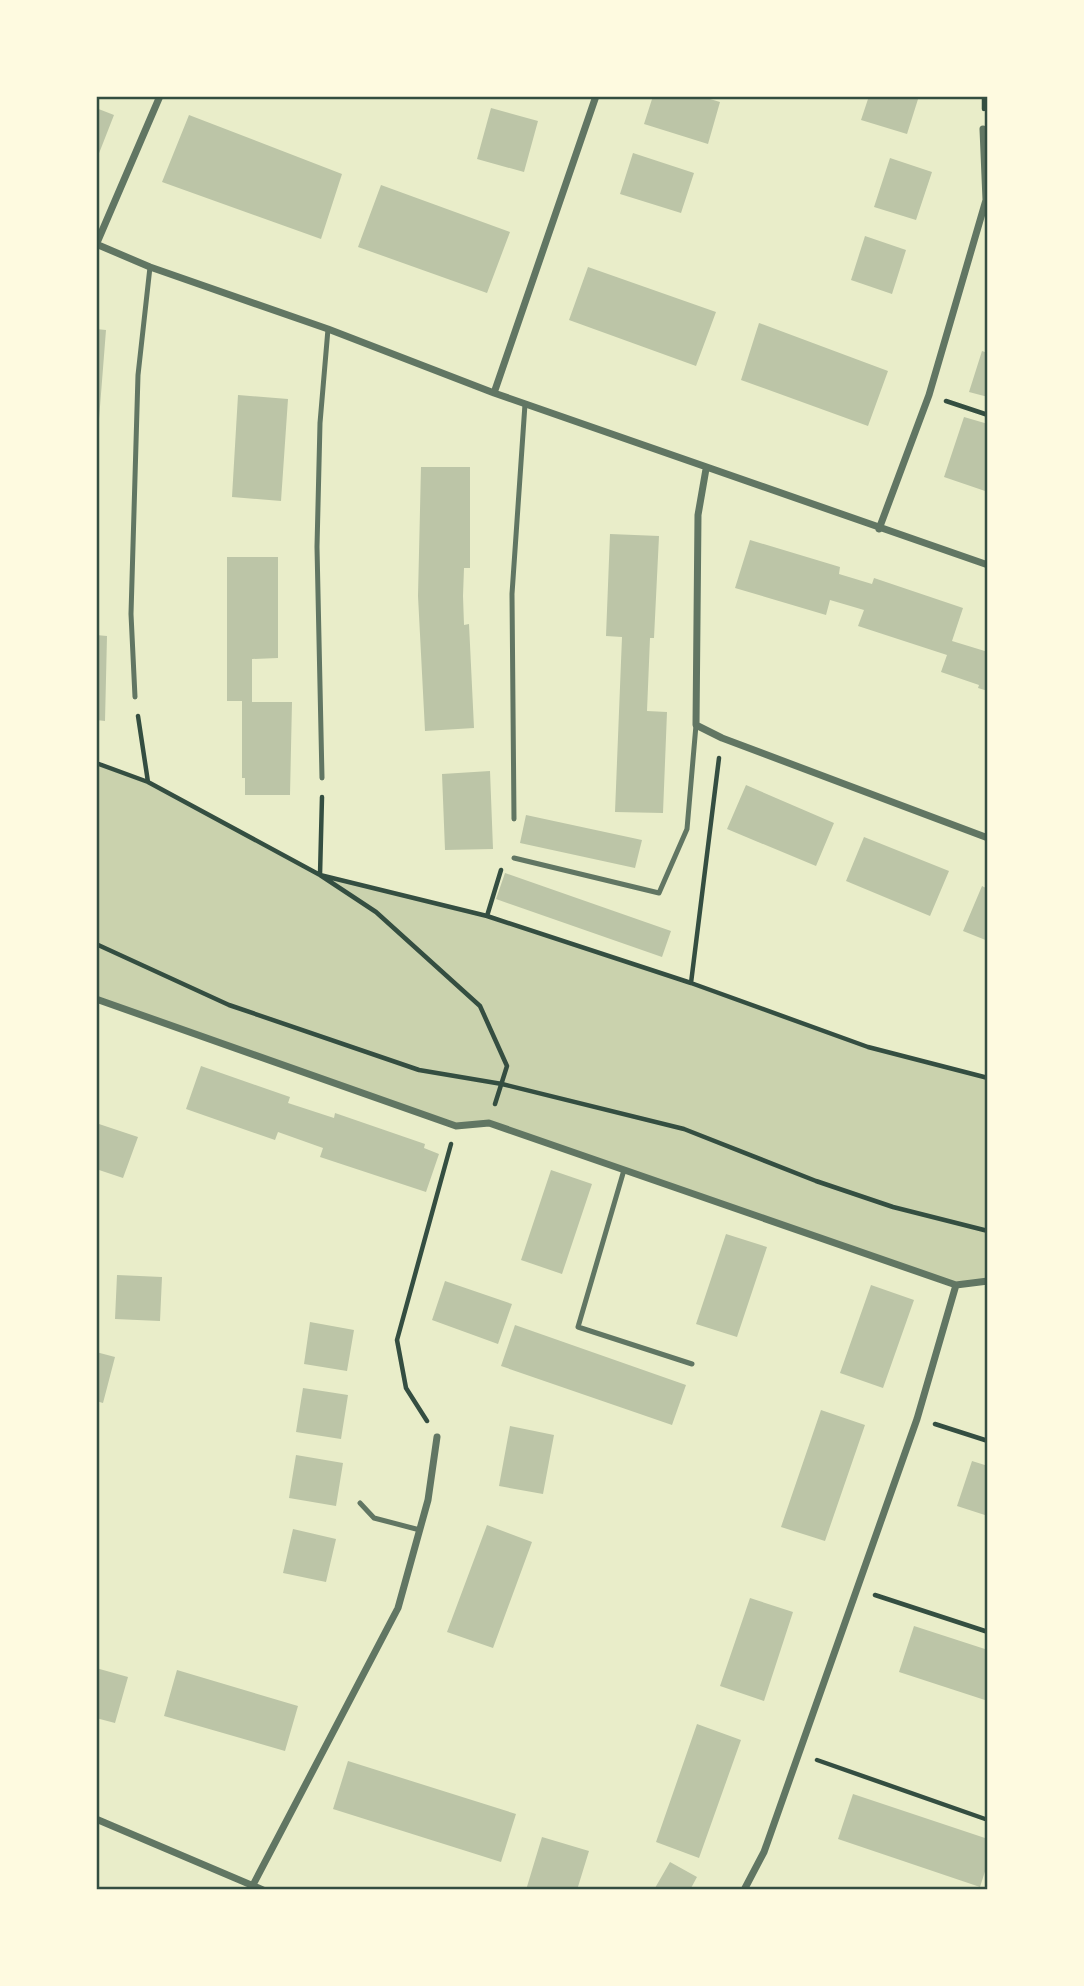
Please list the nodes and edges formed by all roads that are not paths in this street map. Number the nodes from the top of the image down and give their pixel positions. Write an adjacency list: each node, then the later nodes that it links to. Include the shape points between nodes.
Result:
1 (160, 96): 4 (street)
2 (596, 96): 7 (street)
3 (983, 129): 10 (street, via 986,200 929,395)
4 (96, 244): 5 (street)
5 (150, 267): 6 (street); 12 (lane, via 138,375 131,614)
6 (328, 329): 7 (street); 14 (lane, via 317,547)
7 (494, 393): 8 (street)
8 (524, 404): 9 (street); 15 (lane, via 512,594)
9 (706, 469): 10 (street); 13 (street, via 698,515)
10 (879, 529): 11 (street)
11 (988, 565)
12 (135, 697)
13 (696, 725): 16 (street); 17 (lane, via 687,829 659,893)
14 (322, 778)
15 (514, 819)
16 (988, 838)
17 (514, 858)
18 (96, 999): 19 (street, via 456,1126 489,1123)
19 (625, 1170): 21 (street); 22 (lane, via 578,1327)
20 (988, 1281): 21 (street)
21 (956, 1285): 29 (street, via 917,1419 859,1589 764,1852)
22 (692, 1364)
23 (438, 1437): 25 (street)
24 (360, 1503): 25 (lane, via 374,1518)
25 (420, 1531): 27 (street, via 398,1608)
26 (96, 1819): 27 (street)
27 (253, 1885): 28 (street)
28 (263, 1890)
29 (744, 1890)

